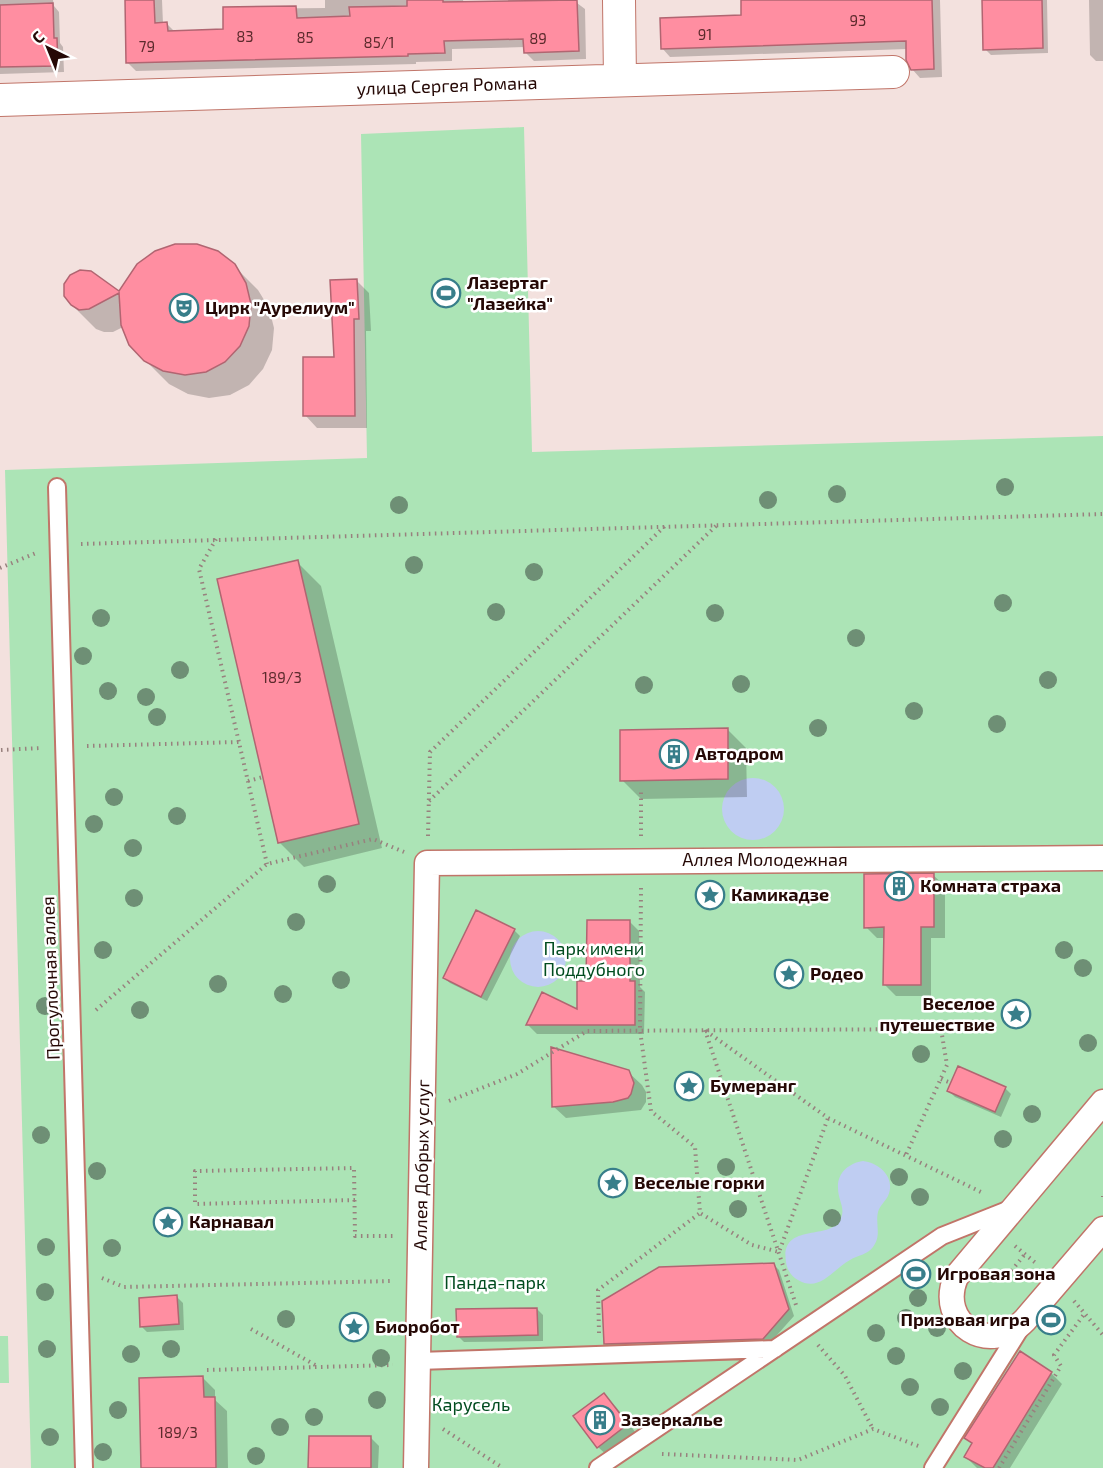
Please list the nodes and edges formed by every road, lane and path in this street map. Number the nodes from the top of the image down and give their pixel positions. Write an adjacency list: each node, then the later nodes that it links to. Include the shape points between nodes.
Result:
1 (619, 0): 3 (street)
2 (893, 72): 3 (street, улица Сергея Романа)
3 (620, 80): 4 (street, улица Сергея Романа)
4 (0, 99)
5 (57, 487): 10 (lane, Прогулочная аллея)
6 (1103, 514): 7 (path)
7 (718, 524): 8 (path); 18 (path)
8 (666, 525): 9 (path); 18 (path, via 430,752)
9 (216, 539): 10 (path); 12 (path, via 199,568)
10 (59, 544): 11 (path); 13 (lane, Прогулочная аллея)
11 (0, 568)
12 (239, 742): 13 (path); 16 (path)
13 (64, 747): 14 (path); 24 (lane, Прогулочная аллея)
14 (1, 750)
15 (263, 777): 16 (path)
16 (248, 781): 23 (path)
17 (641, 791): 21 (path)
18 (429, 801): 22 (path)
19 (373, 839): 23 (path)
20 (1103, 858): 21 (street, Аллея Молодежная)
21 (641, 861): 22 (street, Аллея Молодежная); 25 (path)
22 (427, 863): 30 (street, Аллея Добрых услуг)
23 (267, 864): 24 (path)
24 (72, 1030): 41 (lane, Прогулочная аллея)
25 (640, 1030): 26 (path); 30 (path, via 587,1031 517,1074); 35 (path, via 651,1111 695,1146)
26 (705, 1030): 27 (path, via 941,1029 947,1065); 31 (path); 39 (path)
27 (940, 1079): 28 (path); 32 (path)
28 (951, 1083)
29 (1103, 1102): 34 (street)
30 (423, 1112): 38 (street, Аллея Добрых услуг)
31 (828, 1118): 32 (path); 39 (path)
32 (905, 1156): 34 (path)
33 (355, 1200): 33 (path, via 354,1168 195,1171 195,1204); 38 (path, via 356,1236)
34 (1014, 1208): 36 (street); 48 (lane, via 942,1236)
35 (700, 1212): 39 (path, via 752,1245); 51 (path, via 598,1290)
36 (996, 1229): 40 (path); 46 (street, via 956,1277 951,1295 953,1308 965,1326 984,1336 1012,1332)
37 (1103, 1229): 44 (street)
38 (421, 1235): 42 (street, Аллея Добрых услуг)
39 (779, 1252): 48 (path)
40 (1025, 1254): 43 (path); 44 (path)
41 (79, 1269): 42 (path, via 124,1287); 59 (lane, Прогулочная аллея)
42 (419, 1280): 52 (street, Аллея Добрых услуг)
43 (1004, 1280)
44 (1058, 1282): 45 (path); 46 (street)
45 (1085, 1313): 49 (path); 63 (path, via 1054,1355 1061,1366)
46 (1025, 1320): 58 (lane)
47 (251, 1329): 53 (path)
48 (804, 1329): 50 (lane); 56 (path, via 844,1376)
49 (1103, 1335)
50 (776, 1348): 51 (lane); 57 (lane)
51 (599, 1354): 52 (lane)
52 (418, 1362): 53 (path); 55 (street, Аллея Добрых услуг)
53 (317, 1367): 54 (path)
54 (207, 1370)
55 (417, 1411): 60 (street, Аллея Добрых услуг); 61 (path)
56 (873, 1429): 57 (path, via 798,1460); 58 (path)
57 (622, 1452): 62 (lane)
58 (937, 1462)
59 (84, 1468)
60 (416, 1468)
61 (502, 1468)
62 (598, 1468)
63 (999, 1468)

